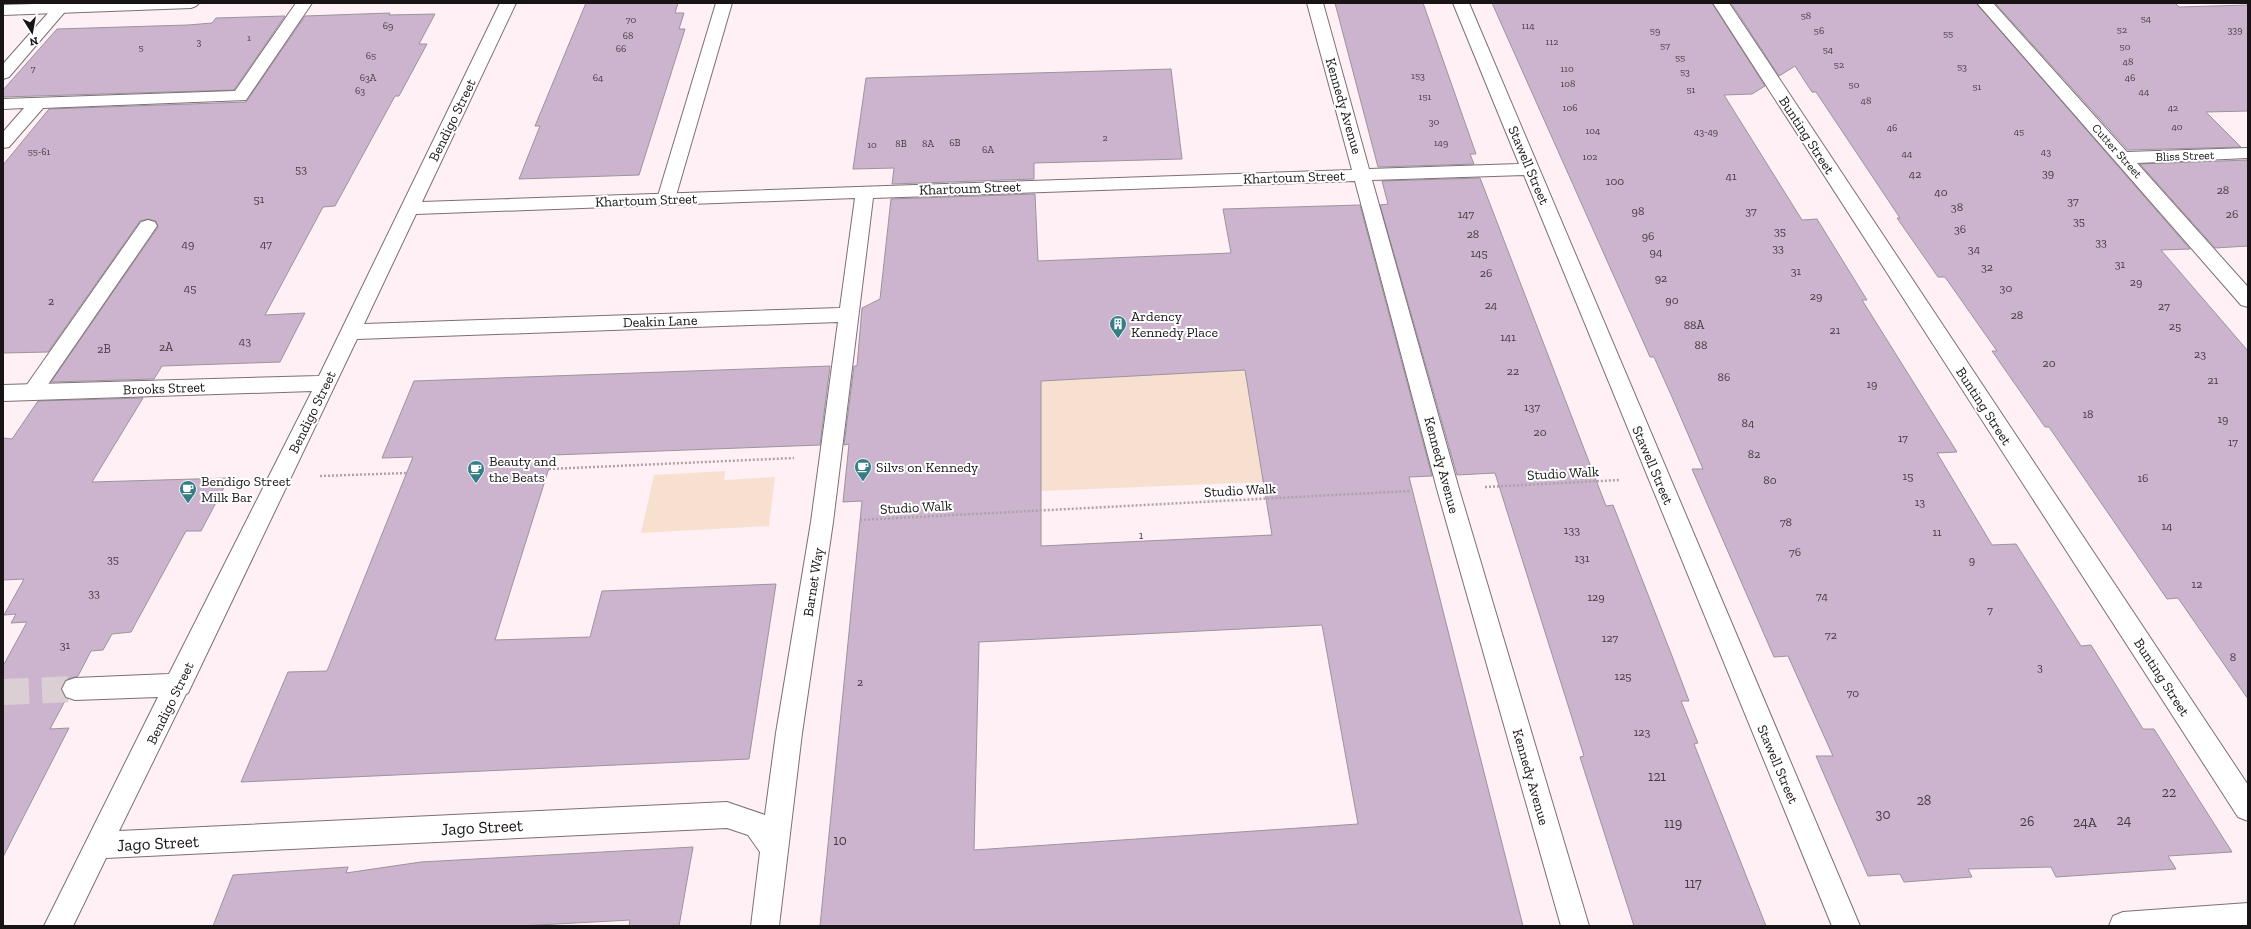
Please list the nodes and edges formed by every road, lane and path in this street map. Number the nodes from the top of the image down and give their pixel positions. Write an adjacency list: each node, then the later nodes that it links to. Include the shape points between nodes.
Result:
1 (191, 3): 9 (street)
2 (304, 3): 12 (street, via 240,96)
3 (508, 3): 21 (street, Bendigo Street)
4 (724, 3): 20 (street)
5 (1315, 3): 18 (street, Kennedy Avenue)
6 (1461, 3): 17 (street, Stawell Street)
7 (1720, 3): 38 (street, Bunting Street)
8 (1985, 3): 16 (street, Cutter Street)
9 (61, 7): 10 (street); 11 (street)
10 (3, 10)
11 (3, 74)
12 (38, 103): 13 (street); 14 (street)
13 (3, 104)
14 (3, 143)
15 (2248, 153): 16 (street, Bliss Street)
16 (2123, 158): 23 (street, Cutter Street)
17 (1530, 170): 18 (street, Khartoum Street); 33 (street, Stawell Street)
18 (1363, 175): 19 (street, Khartoum Street); 34 (street, Kennedy Avenue)
19 (865, 192): 20 (street, Khartoum Street); 24 (street)
20 (666, 199): 21 (street, Khartoum Street)
21 (410, 208): 25 (street, Bendigo Street)
22 (148, 226): 27 (street)
23 (2248, 300)
24 (848, 315): 25 (street, Deakin Lane); 29 (street, Barnet Way)
25 (349, 332): 26 (street, Bendigo Street)
26 (326, 383): 27 (street, Brooks Street); 32 (street, Bendigo Street)
27 (33, 391): 28 (street, Brooks Street)
28 (3, 393)
29 (830, 457): 30 (path); 35 (street, Barnet Way)
30 (549, 469)
31 (407, 473): 32 (path)
32 (280, 478): 36 (street, Bendigo Street)
33 (1658, 478): 34 (path, Studio Walk); 45 (street, Stawell Street)
34 (1448, 489): 35 (path, Studio Walk); 44 (street, Kennedy Avenue)
35 (822, 522): 40 (street, Barnet Way)
36 (179, 685): 37 (street); 39 (street, Bendigo Street)
37 (76, 689)
38 (2248, 808)
39 (98, 846): 40 (street, Jago Street, via 726,815 757,826); 42 (street, Bendigo Street)
40 (774, 848): 43 (street)
41 (2248, 917): 46 (street)
42 (58, 926)
43 (765, 926)
44 (1575, 926)
45 (1846, 926)
46 (2123, 926)

